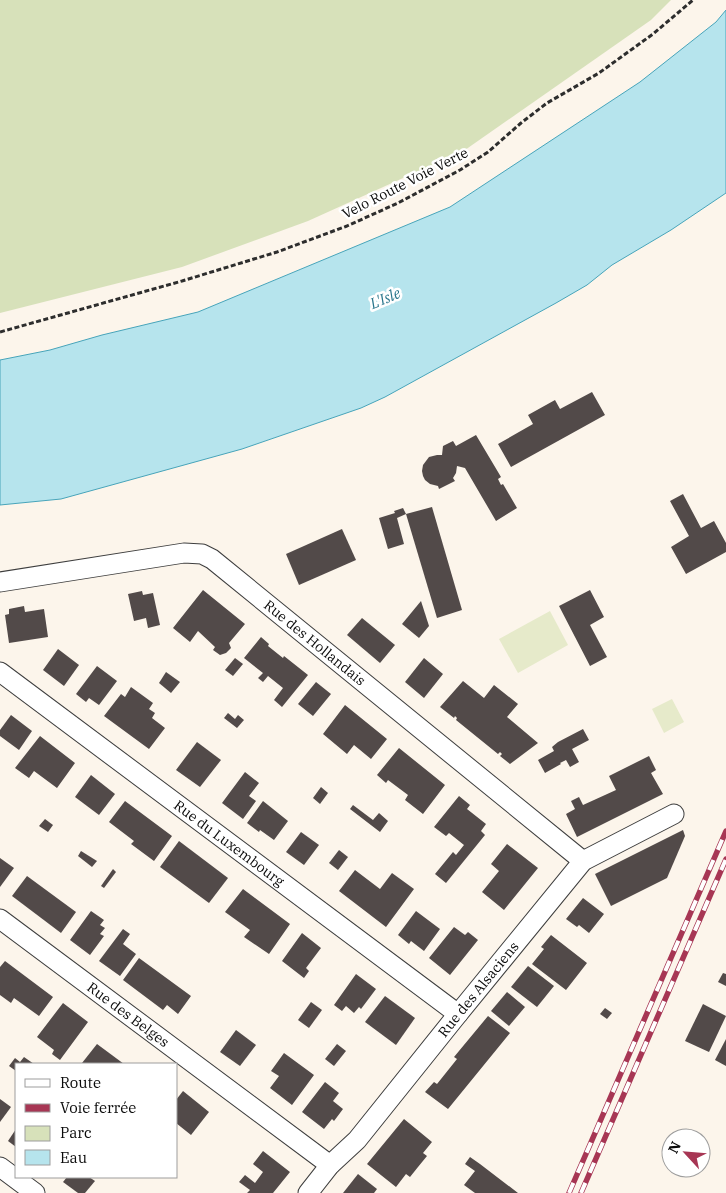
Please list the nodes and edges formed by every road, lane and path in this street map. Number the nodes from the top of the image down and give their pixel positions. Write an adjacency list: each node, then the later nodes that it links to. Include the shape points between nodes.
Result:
1 (693, 0): 2 (path, Velo Route Voie Verte, via 614,62 547,103 488,152 398,203 277,252)
2 (0, 332)
3 (0, 582): 6 (street, Rue des Hollandais, via 184,553 202,554)
4 (0, 672): 8 (street, Rue du Luxembourg)
5 (674, 814): 6 (street, Rue des Alsaciens)
6 (583, 861): 8 (street, Rue des Alsaciens)
7 (0, 919): 9 (street, Rue des Belges)
8 (458, 1014): 9 (street, Rue des Alsaciens, via 358,1140)
9 (330, 1165): 12 (street, Rue des Alsaciens)
10 (0, 1167): 11 (street)
11 (35, 1193)
12 (308, 1193)

